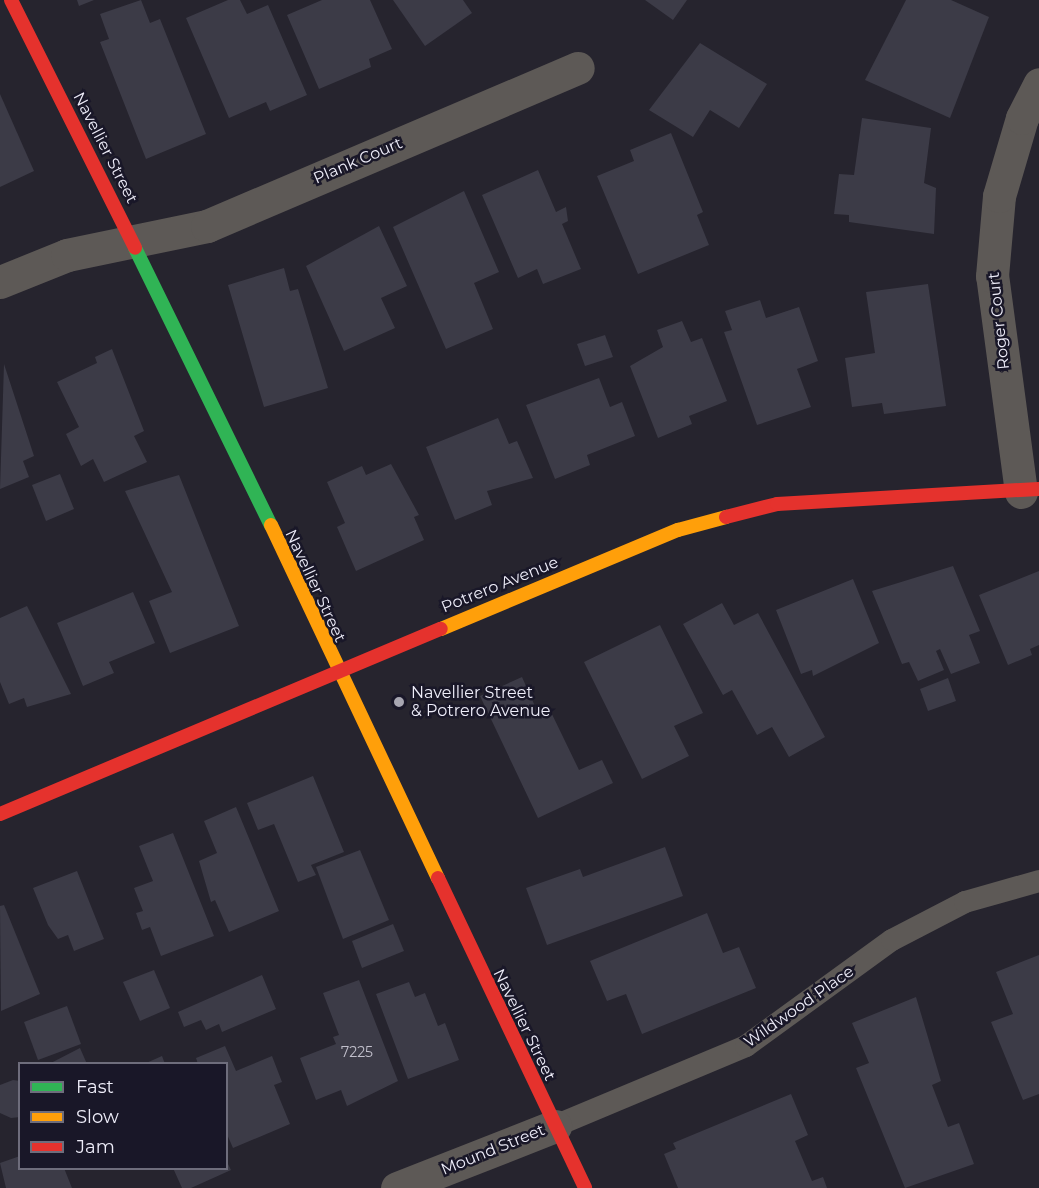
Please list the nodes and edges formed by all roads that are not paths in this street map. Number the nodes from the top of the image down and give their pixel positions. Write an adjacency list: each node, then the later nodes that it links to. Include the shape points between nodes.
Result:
1 (11, 0): 4 (street, Navellier Street)
2 (578, 68): 4 (street, Plank Court, via 207,226)
3 (1039, 84): 6 (street, Roger Court, via 1022,118 999,196 992,276)
4 (134, 242): 5 (street, Plank Court, via 67,255); 7 (street, Navellier Street)
5 (0, 282)
6 (1030, 491): 7 (street, Potrero Avenue, via 777,504 678,530)
7 (335, 670): 8 (street, Potrero Avenue); 10 (street, Navellier Street)
8 (0, 814)
9 (1039, 881): 10 (lane, Wildwood Place, via 965,902 892,940 746,1046)
10 (555, 1125): 11 (street, Mound Street); 12 (street, Navellier Street)
11 (397, 1188)
12 (585, 1188)

